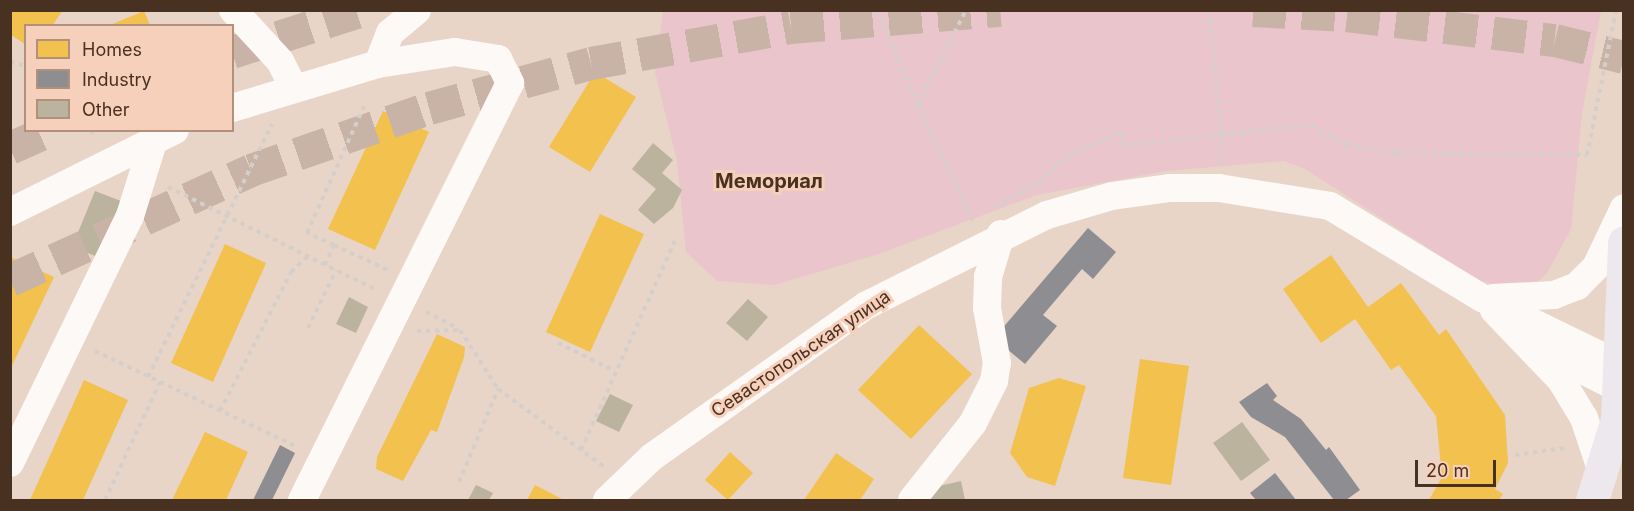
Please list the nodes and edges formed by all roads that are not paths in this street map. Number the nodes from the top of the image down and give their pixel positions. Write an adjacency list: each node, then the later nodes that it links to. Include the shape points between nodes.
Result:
1 (233, 10): 4 (street, via 280,61)
2 (417, 10): 3 (street, via 390,33)
3 (378, 64): 4 (street); 16 (street, via 478,52 498,59 510,83)
4 (293, 87): 5 (street)
5 (234, 107)
6 (165, 135): 8 (street); 14 (street)
7 (1623, 208): 11 (street, via 1596,267 1577,286 1554,295)
8 (10, 212)
9 (1001, 234): 11 (street, Севастопольская улица, via 1112,196 1219,188 1330,206); 17 (street, Севастопольская улица, via 867,305 652,457); 18 (street, via 988,277 987,308 997,363 993,381 973,423)
10 (1623, 242): 13 (main road)
11 (1482, 298): 12 (street, Севастопольская улица); 13 (street, Севастопольская улица)
12 (1528, 340): 13 (street, Севастопольская улица); 15 (street, Севастопольская улица, via 1561,380 1596,444)
13 (1619, 376): 15 (main road)
14 (10, 463)
15 (1598, 488)
16 (302, 501)
17 (607, 501)
18 (912, 501)

